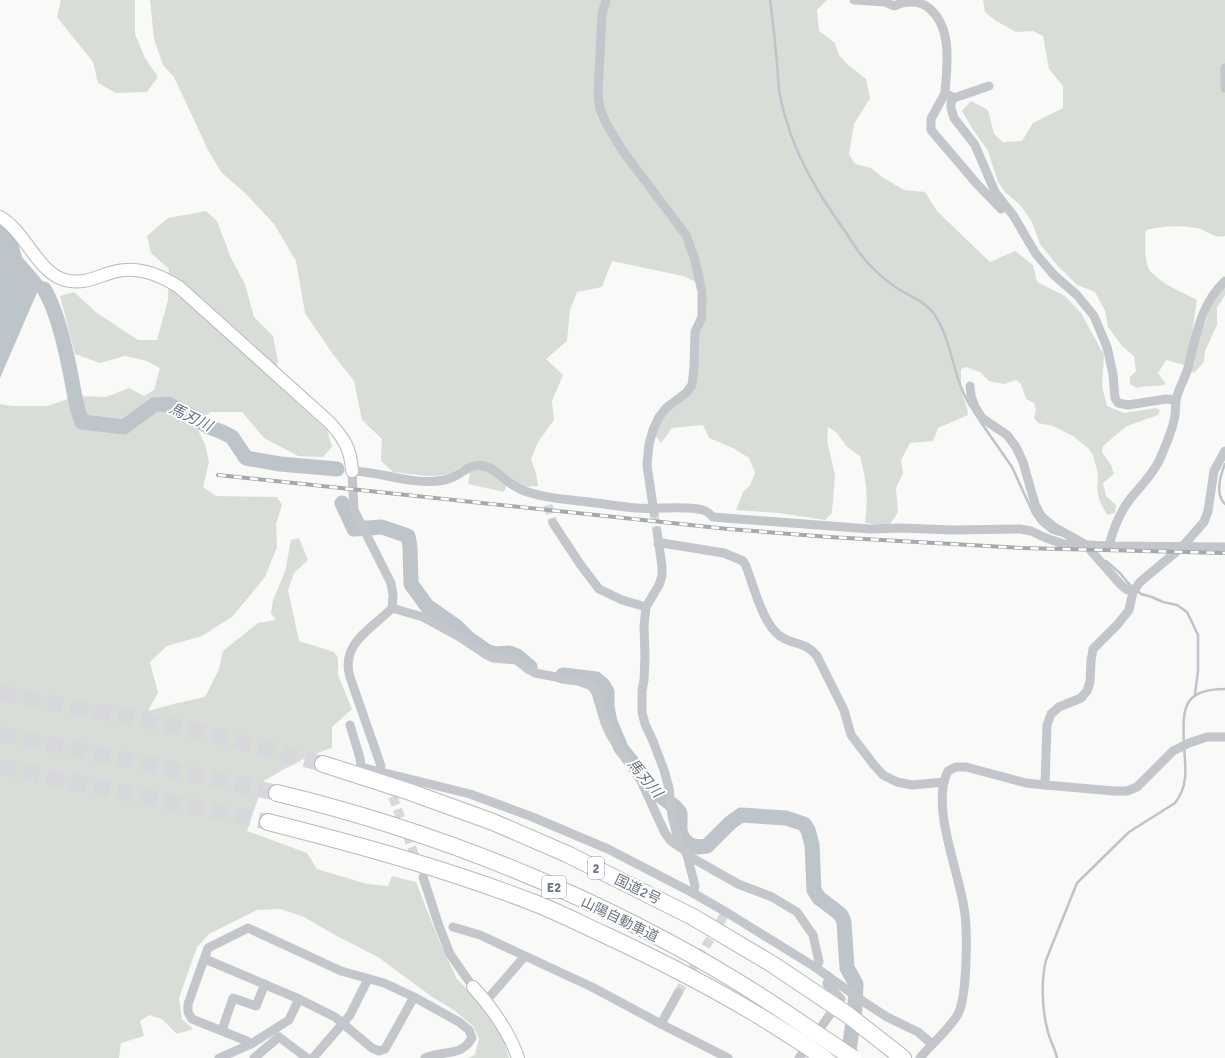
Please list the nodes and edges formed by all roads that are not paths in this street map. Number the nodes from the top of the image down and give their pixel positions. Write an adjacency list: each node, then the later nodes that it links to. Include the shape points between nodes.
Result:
1 (606, 0): 15 (street, via 602,14 598,94 600,109 622,150 686,235 702,292 702,317 695,332 692,385 659,417 649,444 647,465)
2 (854, 0): 6 (street, via 885,2 894,6 904,2 916,2 926,5 936,14 943,26 946,43)
3 (1225, 68): 5 (street)
4 (989, 86): 7 (street)
5 (1225, 88)
6 (945, 93): 7 (street); 9 (street, via 931,119 931,130 977,184)
7 (954, 98): 9 (street, via 951,102 954,118 976,145 995,192)
8 (0, 217): 14 (street, via 17,230 45,267 64,280 88,281 113,272 138,270 164,278 179,287 341,434 348,448)
9 (1020, 228): 12 (street, via 1036,254 1094,316 1107,347 1118,403 1128,405 1166,399)
10 (1225, 281): 12 (street, via 1216,289 1207,304)
11 (970, 386): 19 (street, via 973,402 982,418 1007,435 1016,447 1041,516 1054,527)
12 (1176, 400): 20 (street, via 1176,415 1158,462 1118,518 1112,530)
13 (1225, 451): 21 (street, via 1214,471 1204,522)
14 (352, 471): 15 (street, via 411,481 433,481 446,480 476,465 486,466 518,488 548,501); 25 (street, via 354,510 391,583)
15 (654, 511): 19 (street, via 676,508 704,510 713,517 870,530 1020,529 1063,544)
16 (554, 523): 24 (street, via 599,589 622,600)
17 (657, 531): 18 (street)
18 (658, 544): 24 (street, via 662,576); 30 (street, via 724,553 743,561 767,621 776,634 785,640 811,648 844,710 851,734 883,775 896,782 912,785)
19 (1086, 545): 20 (street); 23 (street, via 1121,585)
20 (1109, 546): 21 (street)
21 (1182, 547): 22 (street); 23 (street, via 1140,582)
22 (1225, 547)
23 (1134, 592): 31 (street, via 1129,610 1093,649 1087,691 1081,698 1051,714 1047,725)
24 (646, 607): 34 (street, via 642,712 664,770)
25 (392, 608): 29 (street, via 360,637 352,648 348,664 350,678); 34 (street, via 423,618 493,658 516,660 535,673 578,681 593,688 611,736 641,781 665,833 671,842)
26 (350, 725): 37 (street, via 360,766 470,794 530,816 608,849)
27 (1225, 737): 31 (street, via 1207,738 1179,748 1136,787 1127,791)
28 (323, 764): 50 (highway, 国道2号 / 2, via 493,822 567,854 693,917 772,964)
29 (381, 766)
30 (944, 782): 31 (street, via 948,771 956,767); 56 (street, via 944,822 966,920 965,963 959,1012)
31 (1045, 785)
32 (277, 793): 55 (highway, 山陽自動車道 / E2, via 382,821 475,854 544,882 633,924 698,958 781,1009)
33 (268, 822): 55 (highway, 山陽自動車道 / E2, via 424,865 539,905 694,978)
34 (680, 847): 35 (street)
35 (687, 855): 37 (street, via 695,886); 41 (street, via 738,884 772,897 797,912 813,935 819,962)
36 (422, 877): 45 (street, via 450,954)
37 (693, 893): 41 (street)
38 (453, 927): 39 (street, via 480,935)
39 (525, 956): 49 (street); 52 (street, via 592,986)
40 (205, 959): 43 (street, via 208,948 248,928 340,971); 44 (street); 53 (street, via 188,1004 188,1012 192,1019)
41 (815, 967): 42 (street)
42 (829, 977): 50 (street, via 827,984 841,999); 56 (street, via 864,1002 918,1032)
43 (368, 979): 47 (street); 51 (street, via 350,1015)
44 (265, 984): 48 (street); 53 (street, via 256,1006 233,998)
45 (473, 987): 49 (street)
46 (678, 993): 52 (street)
47 (414, 996): 51 (street, via 386,1049 379,1051 372,1048); 61 (street, via 459,1022 472,1038 468,1048 461,1055 431,1055)
48 (299, 999): 51 (street); 54 (street, via 289,1020)
49 (486, 1001): 62 (street, via 514,1045)
50 (847, 1015): 55 (street); 66 (highway, 国道2号 / 2)
51 (342, 1023): 60 (street)
52 (661, 1024): 63 (street)
53 (222, 1030): 54 (street)
54 (251, 1044): 57 (street)
55 (804, 1044): 64 (highway, 山陽自動車道 / E2, bridge); 65 (highway, 山陽自動車道 / E2, bridge)
56 (932, 1044): 67 (street)
57 (219, 1058)
58 (254, 1058): 59 (street, via 279,1037)
59 (307, 1058)
60 (313, 1058)
61 (425, 1058)
62 (518, 1058)
63 (728, 1058)
64 (824, 1058)
65 (853, 1058)
66 (902, 1058)
67 (920, 1058)

